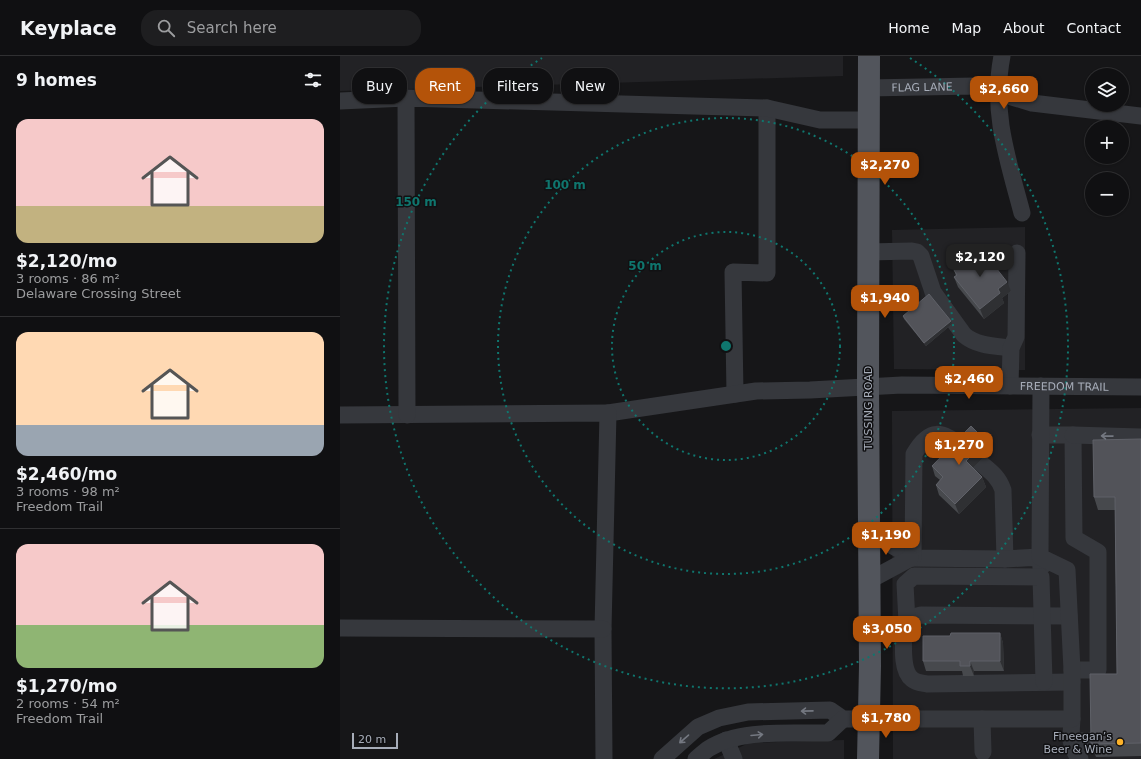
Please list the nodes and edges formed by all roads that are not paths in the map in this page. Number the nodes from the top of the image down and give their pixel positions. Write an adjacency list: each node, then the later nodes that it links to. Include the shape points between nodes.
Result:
1 (868, 56): 3 (main road, TUSSING ROAD)
2 (1002, 56): 4 (street)
3 (868, 88): 4 (street, FLAG LANE, via 975,86); 11 (main road, TUSSING ROAD)
4 (998, 93): 10 (street, FLAG LANE, via 1032,103); 12 (street, via 1001,132)
5 (407, 98): 9 (street)
6 (352, 101): 7 (street)
7 (340, 102)
8 (406, 104): 23 (street)
9 (767, 108): 11 (street, via 820,120); 20 (street, via 767,272 733,272)
10 (1141, 116)
11 (868, 120): 13 (main road, TUSSING ROAD)
12 (1022, 213)
13 (868, 252): 15 (street, via 917,252 924,262 933,292 964,335 979,344); 16 (main road, TUSSING ROAD)
14 (1017, 253): 15 (street, via 1016,337)
15 (1011, 348): 17 (street)
16 (868, 386): 17 (street, FREEDOM TRAIL); 20 (street, FREEDOM TRAIL); 29 (main road, TUSSING ROAD)
17 (1010, 386): 18 (street, FREEDOM TRAIL)
18 (1040, 386): 19 (street, FREEDOM TRAIL); 24 (street)
19 (1141, 387)
20 (735, 394): 21 (street, FREEDOM TRAIL)
21 (608, 413): 23 (street, FREEDOM TRAIL); 39 (street)
22 (340, 415): 23 (street, FREEDOM TRAIL)
23 (407, 415)
24 (1040, 435): 25 (street); 30 (street)
25 (1073, 435): 26 (street, one-way to 25); 40 (street, via 1074,538 1098,552 1098,670)
26 (1141, 436)
27 (963, 448): 31 (street, via 939,434 930,436 920,443 914,454)
28 (979, 462): 32 (street, via 999,480 1003,490)
29 (869, 532): 31 (street); 34 (main road, TUSSING ROAD)
30 (1040, 557): 32 (street); 33 (street); 36 (street, via 1067,570)
31 (911, 558): 32 (street); 34 (street)
32 (1005, 559)
33 (1041, 577): 35 (street); 37 (street, via 914,576 905,584)
34 (870, 580): 43 (main road, TUSSING ROAD)
35 (1042, 616): 36 (street); 37 (street, via 921,614); 41 (street)
36 (1068, 616): 40 (street)
37 (907, 622): 41 (street, via 904,627 904,666 906,674 916,682)
38 (340, 628): 39 (street)
39 (603, 629): 50 (street)
40 (1072, 676): 41 (street); 45 (street)
41 (1044, 682)
42 (843, 719): 43 (street); 46 (street, one-way to 42, via 755,734 828,733); 51 (street, one-way to 51, via 830,710 748,712 719,718 698,727)
43 (869, 719): 44 (street); 54 (main road, TUSSING ROAD)
44 (982, 719): 45 (street); 49 (street)
45 (1072, 719): 47 (street)
46 (726, 740): 52 (street, via 708,749); 53 (street)
47 (1071, 741): 48 (street); 55 (street)
48 (1096, 741)
49 (983, 752)
50 (604, 759)
51 (662, 759)
52 (696, 759)
53 (734, 759)
54 (868, 759)
55 (1080, 759)

